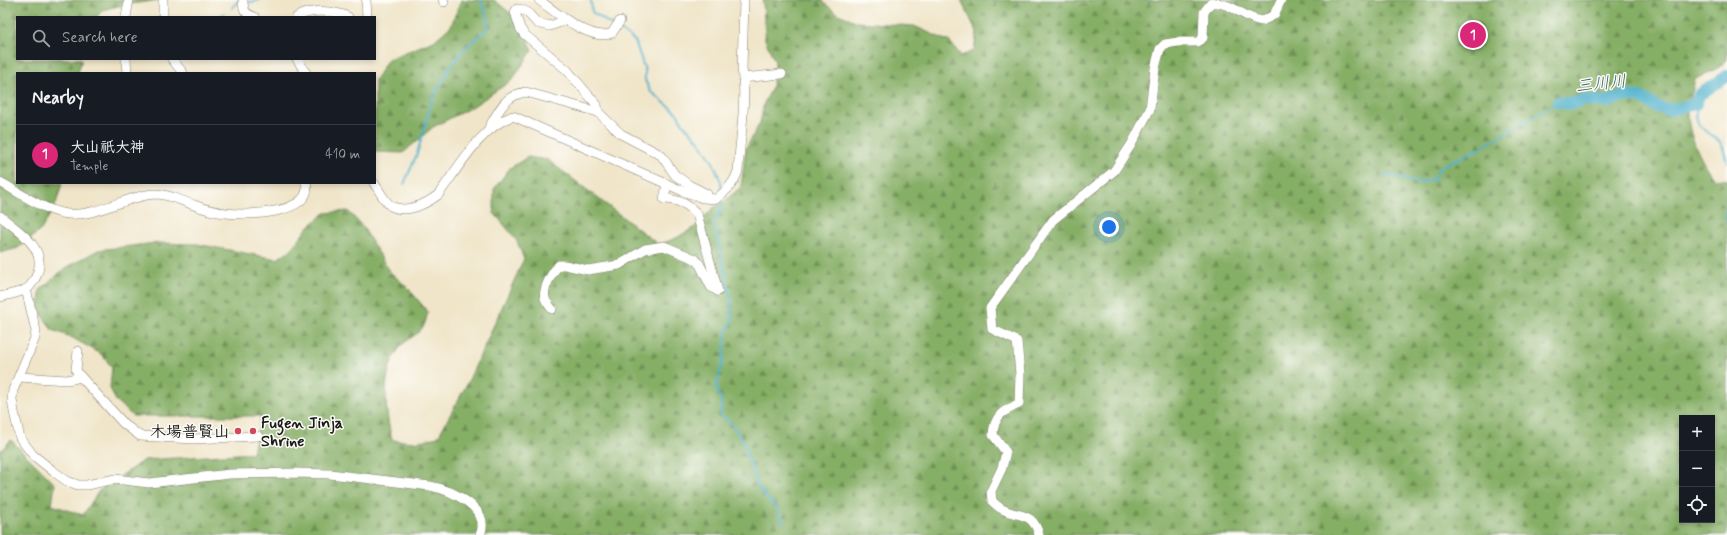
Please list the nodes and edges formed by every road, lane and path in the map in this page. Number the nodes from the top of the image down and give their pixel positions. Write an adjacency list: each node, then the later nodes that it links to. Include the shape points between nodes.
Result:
1 (129, 0): 8 (street)
2 (163, 0): 9 (street)
3 (243, 0): 10 (street, via 244,11)
4 (366, 0): 13 (street)
5 (539, 0): 14 (street)
6 (744, 0): 23 (street)
7 (1280, 0): 40 (street, via 1274,15 1262,21 1219,2 1211,3 1204,12 1203,38 1198,42 1165,44 1160,49 1150,109 1114,171 1053,220 990,308 992,329 1017,341 1020,374 1019,404 1007,409 993,424 993,435 1006,452 1002,468 991,490 992,501 1003,510 1029,517 1037,527)
8 (126, 16)
9 (163, 16)
10 (252, 16)
11 (300, 16): 12 (street, via 330,12)
12 (344, 16)
13 (367, 16)
14 (566, 20): 15 (street, via 577,28 599,35 609,35); 24 (street, via 550,26 537,23 523,10 517,9 515,12 524,34 567,70 597,105)
15 (617, 25)
16 (126, 60): 19 (street)
17 (173, 60): 20 (street)
18 (298, 60): 21 (street)
19 (127, 72)
20 (181, 72)
21 (305, 72)
22 (782, 74): 23 (street)
23 (743, 78): 30 (street, via 738,171 730,188)
24 (598, 112): 25 (street, via 526,92 515,94 501,106); 30 (street, via 622,134 662,155 675,175)
25 (486, 132): 28 (street, via 438,195 428,203 409,208 392,206); 29 (street, via 503,119 513,116)
26 (0, 182): 27 (street, via 49,208 70,215 92,212 143,195 158,194 227,214 254,213 293,207 305,195)
27 (306, 184)
28 (375, 184)
29 (667, 184): 30 (street, via 703,198); 34 (street, via 664,199 680,201 690,206 697,214 718,290 711,287 695,259 664,246 645,249 619,265 588,270 559,265 552,272 544,298)
30 (716, 199)
31 (0, 216): 32 (street, via 22,233 38,253 38,271)
32 (26, 289): 33 (street); 36 (street, via 36,330)
33 (0, 297)
34 (552, 309)
35 (78, 352): 37 (street, via 76,370)
36 (19, 377): 37 (street, via 67,380); 39 (street, via 12,399 20,438 33,455 53,472 78,485 115,479 149,483 230,474 296,473 330,474 430,486 441,488 476,510 483,528)
37 (81, 377): 38 (street, via 124,424 140,436 193,439)
38 (258, 436)
39 (480, 535)
40 (1039, 535)

